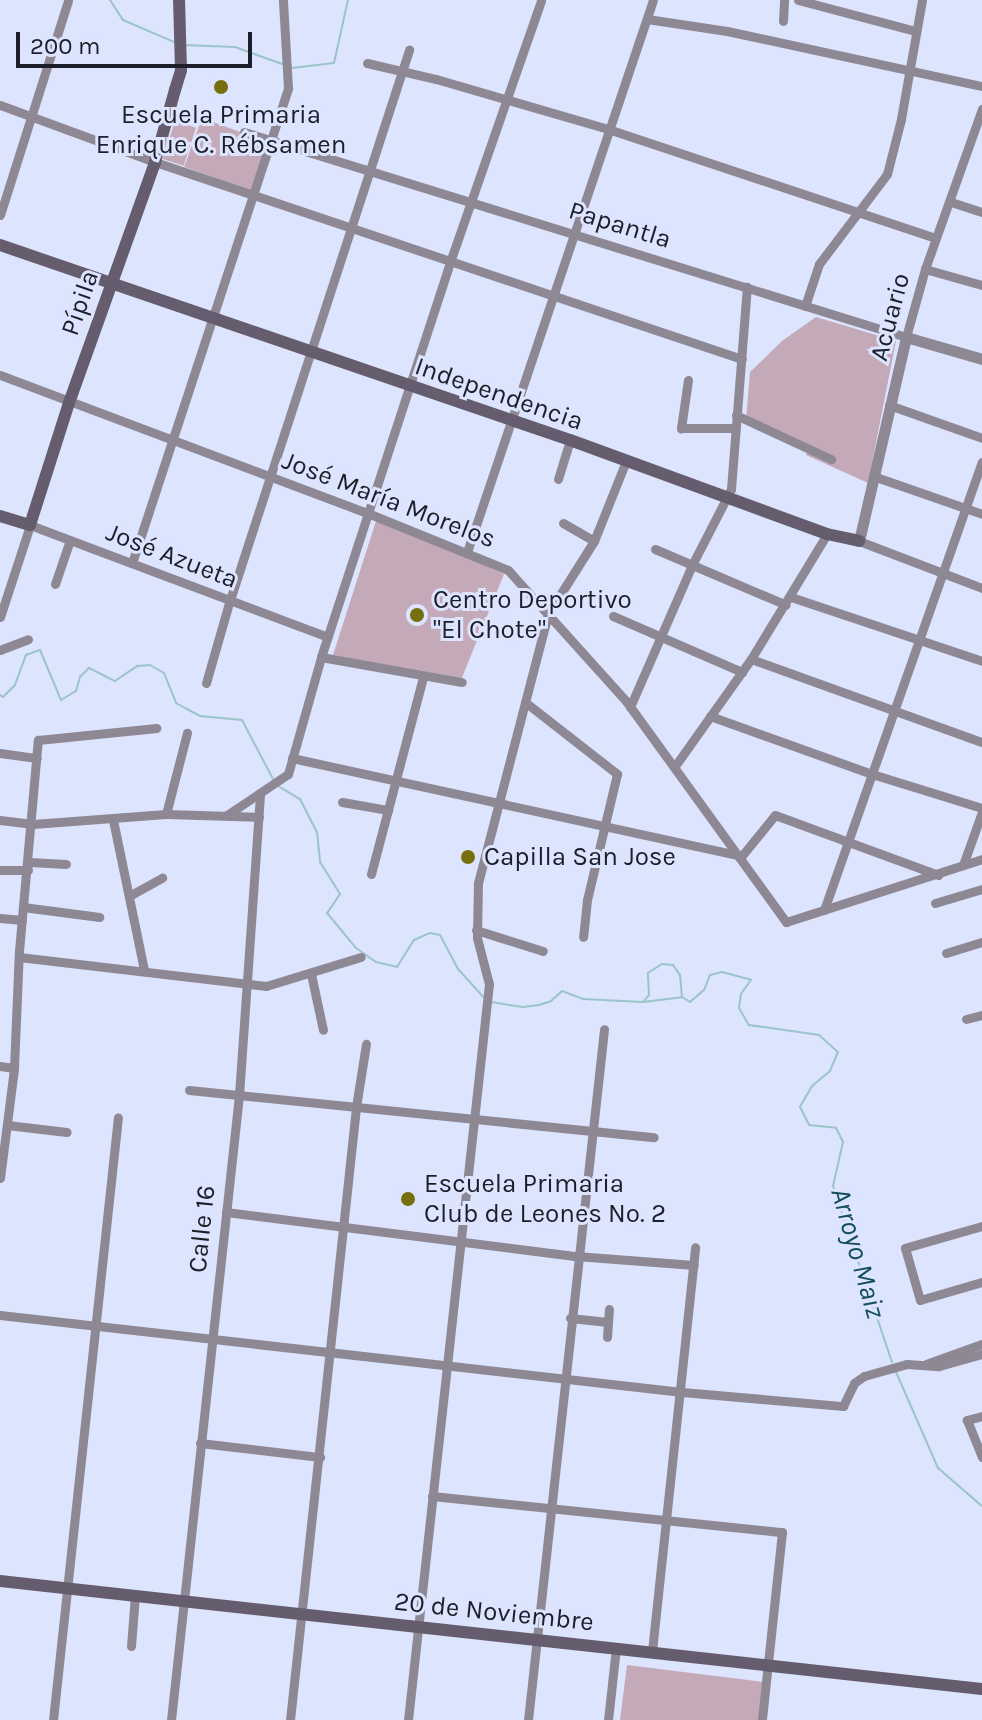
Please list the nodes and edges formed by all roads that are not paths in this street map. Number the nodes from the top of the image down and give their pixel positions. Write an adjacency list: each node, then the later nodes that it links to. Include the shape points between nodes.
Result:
1 (68, 0): 21 (street)
2 (179, 0): 26 (main road, Pípila, via 181,70)
3 (283, 0): 25 (street, via 288,88)
4 (541, 0): 18 (street)
5 (653, 0): 10 (street)
6 (784, 0): 11 (street)
7 (798, 0): 9 (street)
8 (922, 0): 12 (street)
9 (833, 5): 12 (street)
10 (647, 19): 16 (street); 22 (street)
11 (783, 21)
12 (915, 31): 16 (street)
13 (409, 50): 15 (street)
14 (367, 63): 15 (street)
15 (403, 70): 18 (street); 27 (street)
16 (908, 71): 17 (street); 31 (street, via 887,174)
17 (982, 86)
18 (508, 100): 22 (street); 29 (street)
19 (0, 105): 21 (street)
20 (982, 109): 24 (street, Acuario)
21 (32, 115): 26 (street); 33 (street)
22 (611, 130): 31 (street); 35 (street)
23 (244, 132): 25 (street, Papantla)
24 (978, 135): 30 (street, Acuario)
25 (273, 139): 27 (street, Papantla); 28 (street)
26 (155, 162): 28 (street); 40 (main road, Pípila)
27 (372, 169): 29 (street, Papantla); 34 (street)
28 (256, 194): 34 (street); 45 (street)
29 (472, 202): 35 (street, Papantla); 38 (street)
30 (951, 202): 32 (street); 36 (street, Acuario)
31 (861, 211): 36 (street); 44 (street, via 819,264)
32 (982, 212)
33 (0, 215)
34 (352, 227): 38 (street); 47 (street)
35 (574, 234): 42 (street, Papantla); 43 (street)
36 (936, 238): 39 (street, Acuario)
37 (0, 245): 40 (main road, Independencia)
38 (450, 262): 43 (street); 52 (street)
39 (925, 269): 41 (street); 46 (street, Acuario)
40 (111, 282): 45 (main road, Independencia); 53 (main road, Pípila)
41 (982, 285)
42 (747, 287): 44 (street, Papantla); 48 (street)
43 (554, 297): 48 (street); 56 (street)
44 (805, 306): 46 (street, Papantla)
45 (213, 317): 47 (main road, Independencia); 59 (street)
46 (906, 337): 49 (street, Papantla); 54 (street, Acuario)
47 (312, 354): 52 (main road, Independencia); 65 (street)
48 (742, 359): 55 (street)
49 (982, 359)
50 (0, 375): 53 (street, José María Morelos)
51 (688, 380): 57 (street, via 681,428)
52 (410, 387): 56 (main road, Independencia); 69 (street)
53 (70, 400): 59 (street, José María Morelos); 73 (main road, Pípila)
54 (889, 405): 58 (street); 64 (street, Acuario)
55 (736, 415): 57 (street); 61 (street)
56 (512, 422): 60 (main road, Independencia); 79 (street)
57 (734, 428): 67 (street)
58 (982, 438)
59 (170, 440): 65 (street, José María Morelos); 80 (street)
60 (570, 440): 62 (main road, Independencia); 66 (street)
61 (831, 459)
62 (626, 461): 67 (main road, Independencia); 76 (street)
63 (982, 462): 68 (street)
64 (876, 477): 68 (street); 77 (street, Acuario)
65 (272, 478): 69 (street, José María Morelos); 86 (street)
66 (558, 479)
67 (729, 496): 74 (main road, Independencia); 81 (street)
68 (966, 508): 70 (street); 82 (street)
69 (370, 514): 79 (street, José María Morelos); 90 (street)
70 (982, 514)
71 (0, 516): 73 (main road, José Azueta)
72 (563, 523): 76 (street)
73 (30, 525): 75 (street, José Azueta); 89 (street, Pípila)
74 (827, 534): 77 (main road, Independencia); 85 (street)
75 (70, 540): 80 (street, José Azueta); 83 (street)
76 (594, 541): 87 (street)
77 (859, 541): 82 (street, Independencia)
78 (655, 549): 81 (street)
79 (467, 552): 87 (street, José María Morelos, via 508,570)
80 (132, 563): 86 (street, José Azueta)
81 (692, 565): 85 (street); 91 (street)
82 (942, 574): 84 (street, Independencia); 93 (street)
83 (55, 584)
84 (982, 588)
85 (788, 601): 93 (street); 96 (street)
86 (229, 603): 90 (street, José Azueta); 101 (street)
87 (548, 614): 102 (street); 103 (street, José María Morelos)
88 (613, 616): 91 (street)
89 (0, 617)
90 (328, 637): 95 (street)
91 (659, 638): 98 (street); 103 (street)
92 (28, 639): 94 (street)
93 (919, 640): 97 (street); 104 (street)
94 (0, 650)
95 (321, 657): 99 (street); 111 (street)
96 (751, 659): 98 (street); 104 (street)
97 (982, 661)
98 (742, 672): 105 (street)
99 (423, 677): 100 (street); 114 (street)
100 (462, 682)
101 (206, 683)
102 (525, 702): 117 (street); 126 (street, via 617,774)
103 (630, 707): 112 (street, José María Morelos)
104 (895, 709): 108 (street); 113 (street)
105 (710, 716): 112 (street); 113 (street)
106 (156, 728): 110 (street, via 38,740)
107 (187, 733): 120 (street)
108 (982, 742)
109 (0, 753): 110 (street)
110 (37, 758): 125 (street)
111 (292, 758): 114 (street); 115 (street, via 288,774)
112 (675, 766): 128 (street, José María Morelos)
113 (872, 774): 119 (street); 127 (street)
114 (396, 778): 117 (street); 118 (street)
115 (262, 793): 121 (street); 122 (street, Calle 16)
116 (342, 802): 118 (street)
117 (500, 802): 126 (street); 145 (street, via 478,883)
118 (388, 810): 134 (street)
119 (982, 810): 131 (street)
120 (166, 814): 121 (street); 124 (street)
121 (227, 815): 122 (street)
122 (259, 817): 154 (street, Calle 16)
123 (0, 820): 125 (street)
124 (113, 820): 125 (street); 138 (street)
125 (33, 824): 132 (street)
126 (604, 825): 128 (street); 146 (street)
127 (848, 842): 128 (street, via 775,815); 135 (street); 141 (street)
128 (738, 856): 141 (street, José María Morelos, via 786,922)
129 (982, 859): 131 (street, José María Morelos)
130 (66, 864): 132 (street)
131 (963, 865): 135 (street, José María Morelos)
132 (29, 866): 133 (street); 140 (street)
133 (0, 870)
134 (371, 874)
135 (938, 875): 141 (street, José María Morelos)
136 (162, 878): 138 (street)
137 (982, 889): 139 (street)
138 (129, 896): 152 (street)
139 (935, 903)
140 (23, 907): 142 (street); 144 (street)
141 (824, 910)
142 (99, 917)
143 (0, 918): 144 (street)
144 (22, 920): 150 (street)
145 (476, 930): 148 (street); 166 (street, via 489,984)
146 (583, 937)
147 (982, 942): 149 (street)
148 (543, 951)
149 (946, 953)
150 (19, 957): 152 (street); 161 (street)
151 (361, 957): 153 (street)
152 (144, 970): 154 (street)
153 (311, 974): 154 (street, via 266,986); 158 (street)
154 (249, 984): 163 (street, Calle 16)
155 (982, 1015): 156 (street)
156 (966, 1019)
157 (604, 1029): 168 (street)
158 (323, 1030)
159 (366, 1044): 164 (street)
160 (0, 1066): 161 (street)
161 (14, 1068): 167 (street)
162 (189, 1090): 163 (street)
163 (239, 1095): 164 (street); 172 (street, Calle 16)
164 (356, 1107): 166 (street); 174 (street)
165 (118, 1117): 184 (street)
166 (474, 1119): 168 (street); 175 (street)
167 (7, 1125): 169 (street); 171 (street)
168 (591, 1131): 170 (street); 177 (street)
169 (67, 1132)
170 (654, 1137)
171 (0, 1178)
172 (226, 1212): 174 (street); 186 (street, Calle 16)
173 (982, 1226): 179 (street, via 905,1248 920,1300)
174 (343, 1227): 175 (street); 188 (street)
175 (461, 1241): 177 (street); 190 (street)
176 (695, 1247): 178 (street)
177 (576, 1256): 178 (street); 182 (street)
178 (694, 1265): 193 (street)
179 (982, 1282)
180 (609, 1309): 183 (street)
181 (0, 1315): 184 (street)
182 (570, 1318): 183 (street); 192 (street)
183 (608, 1322): 185 (street)
184 (97, 1327): 186 (street); 202 (street)
185 (607, 1337)
186 (211, 1338): 188 (street); 195 (street, Calle 16)
187 (982, 1344): 191 (street)
188 (331, 1352): 190 (street); 196 (street)
189 (982, 1354): 191 (street)
190 (446, 1365): 192 (street); 198 (street)
191 (923, 1365): 193 (street, via 864,1376 854,1383 843,1406)
192 (565, 1376): 193 (street); 199 (street)
193 (682, 1392): 200 (street)
194 (982, 1416): 197 (street, via 967,1420)
195 (200, 1443): 196 (street); 204 (street, Calle 16)
196 (320, 1457): 205 (street)
197 (982, 1457)
198 (432, 1496): 199 (street); 206 (street)
199 (551, 1507): 200 (street); 207 (street)
200 (667, 1519): 210 (street); 211 (street, via 782,1532)
201 (0, 1581): 202 (main road, 20 de Noviembre)
202 (69, 1588): 203 (main road, 20 de Noviembre); 213 (street)
203 (135, 1595): 204 (main road, 20 de Noviembre); 208 (street)
204 (185, 1601): 205 (main road, 20 de Noviembre); 214 (street, Calle 16)
205 (304, 1613): 206 (main road, 20 de Noviembre); 215 (street)
206 (418, 1626): 207 (main road, 20 de Noviembre); 216 (street)
207 (537, 1638): 209 (main road, 20 de Noviembre); 217 (street)
208 (131, 1646)
209 (616, 1647): 210 (main road, 20 de Noviembre); 218 (street)
210 (652, 1651): 211 (main road, 20 de Noviembre)
211 (769, 1666): 212 (main road, 20 de Noviembre); 219 (street)
212 (982, 1689)
213 (53, 1720)
214 (171, 1720)
215 (290, 1720)
216 (408, 1720)
217 (528, 1720)
218 (608, 1720)
219 (762, 1720)

